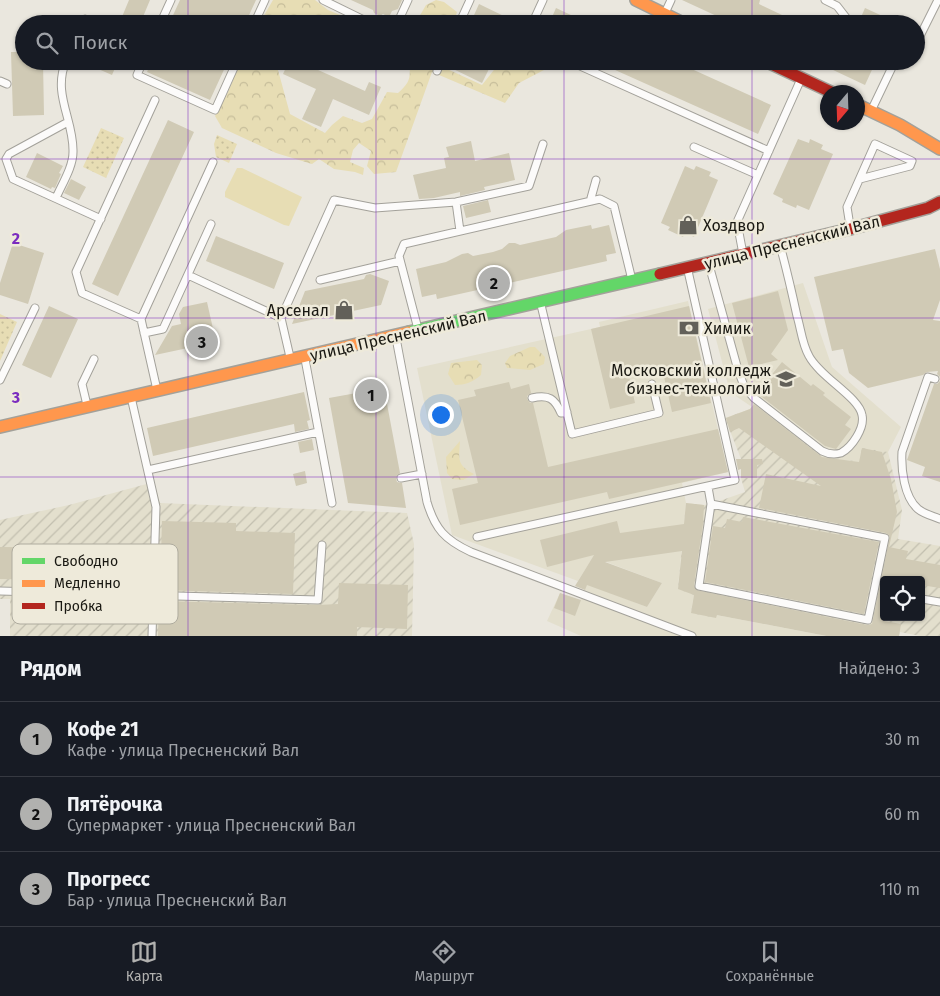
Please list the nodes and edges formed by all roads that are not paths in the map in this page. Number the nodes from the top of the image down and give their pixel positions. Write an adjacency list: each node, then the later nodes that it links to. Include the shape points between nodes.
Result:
1 (171, 0): 12 (lane)
2 (265, 0): 13 (lane)
3 (323, 0): 14 (lane)
4 (408, 0): 15 (lane)
5 (470, 0): 16 (lane)
6 (543, 0): 17 (lane)
7 (636, 0): 11 (main road)
8 (671, 0): 11 (lane)
9 (825, 0): 18 (lane, via 837,6)
10 (939, 1): 19 (lane)
11 (664, 14)
12 (164, 15)
13 (258, 15)
14 (354, 15)
15 (402, 15)
16 (463, 15)
17 (536, 15)
18 (844, 15)
19 (925, 27)
20 (63, 70): 31 (lane, via 60,79)
21 (139, 70): 22 (lane, via 137,75 215,110)
22 (233, 70)
23 (588, 70): 35 (lane)
24 (783, 70): 26 (main road)
25 (891, 70): 30 (lane)
26 (801, 79): 27 (main road); 35 (lane)
27 (820, 88)
28 (155, 100): 45 (lane)
29 (865, 109): 30 (main road)
30 (871, 112): 34 (main road, via 900,125)
31 (68, 122): 36 (lane); 41 (lane, via 73,153)
32 (543, 144): 43 (lane, via 529,186)
33 (694, 147): 38 (lane)
34 (940, 150)
35 (769, 151): 38 (lane)
36 (3, 157): 41 (lane, via 13,179)
37 (213, 162): 60 (lane)
38 (758, 175): 50 (lane, via 737,222)
39 (860, 179): 39 (lane, via 875,144 912,161 910,166); 47 (lane, via 846,207)
40 (596, 180): 42 (lane)
41 (56, 198): 45 (lane)
42 (592, 201): 48 (lane); 56 (lane, via 600,199 614,206)
43 (456, 202): 48 (lane); 59 (lane, via 375,208 334,200)
44 (940, 202): 47 (main road, улица Пресненский Вал)
45 (101, 219): 60 (lane, via 76,272 82,292)
46 (211, 224): 54 (lane)
47 (850, 229): 49 (main road, улица Пресненский Вал)
48 (460, 231): 51 (lane, via 404,244)
49 (781, 246): 50 (main road, улица Пресненский Вал); 52 (lane, via 809,356 826,377 854,401 863,416 859,433 841,453 822,451 754,398 744,386)
50 (744, 255): 52 (main road, улица Пресненский Вал)
51 (400, 261): 55 (lane); 61 (lane)
52 (709, 263): 53 (main road, улица Пресненский Вал)
53 (688, 268): 56 (main road, улица Пресненский Вал); 80 (lane, via 735,480)
54 (188, 275): 59 (lane); 62 (lane, via 163,329)
55 (320, 280)
56 (632, 280): 57 (main road, улица Пресненский Вал)
57 (540, 302): 61 (main road, улица Пресненский Вал); 74 (lane)
58 (35, 308): 67 (lane)
59 (281, 318): 66 (lane)
60 (141, 319): 62 (lane)
61 (418, 330): 63 (main road, улица Пресненский Вал)
62 (144, 333): 70 (lane)
63 (396, 335): 64 (main road, улица Пресненский Вал); 78 (lane)
64 (305, 357): 66 (main road, улица Пресненский Вал); 76 (lane)
65 (94, 358): 73 (lane, via 82,384)
66 (290, 360): 70 (main road, улица Пресненский Вал)
67 (0, 380)
68 (935, 380): 83 (lane, via 928,377 902,452 902,463 913,503 921,512)
69 (652, 384): 74 (lane, via 659,413 572,434)
70 (157, 391): 71 (main road, улица Пресненский Вал)
71 (131, 397): 73 (main road, улица Пресненский Вал); 77 (lane)
72 (532, 398): 74 (lane, via 548,397 557,403 561,413)
73 (88, 406): 75 (main road, улица Пресненский Вал)
74 (567, 412)
75 (0, 427)
76 (318, 432): 77 (lane); 81 (lane)
77 (148, 470): 85 (lane, via 156,507)
78 (422, 474): 79 (lane); 90 (lane, via 431,516 454,544)
79 (401, 478)
80 (708, 487): 82 (lane); 84 (lane)
81 (332, 503)
82 (711, 504): 82 (lane, via 884,538 868,620 699,586)
83 (940, 519)
84 (477, 536)
85 (155, 544)
86 (322, 545): 87 (lane, via 318,600)
87 (178, 596)
88 (925, 600): 89 (lane)
89 (940, 602)
90 (692, 636)

